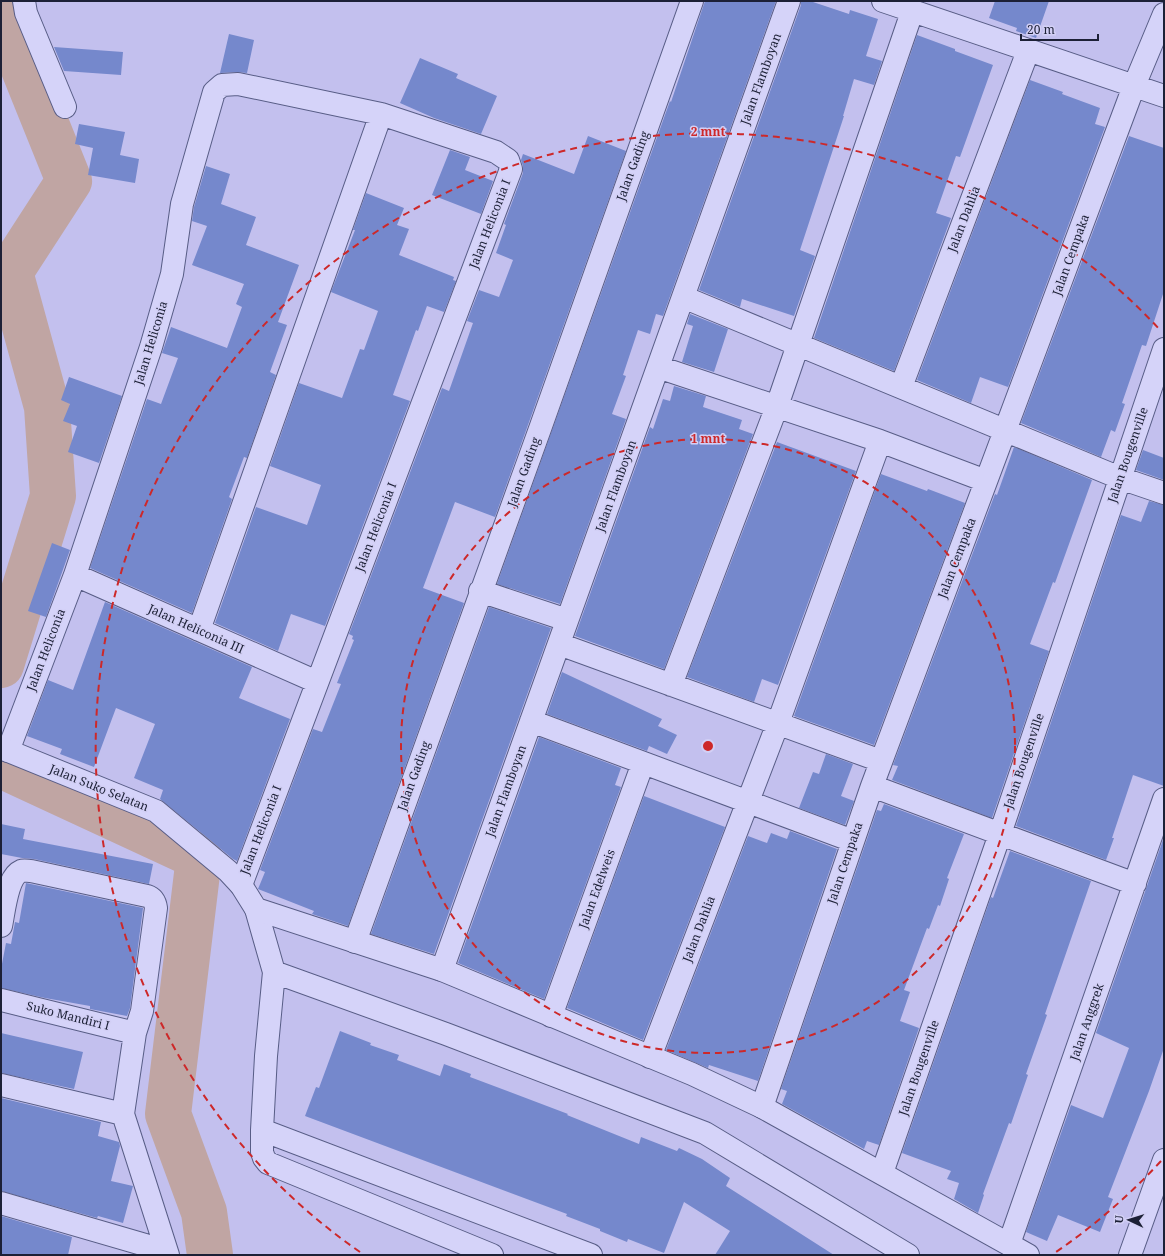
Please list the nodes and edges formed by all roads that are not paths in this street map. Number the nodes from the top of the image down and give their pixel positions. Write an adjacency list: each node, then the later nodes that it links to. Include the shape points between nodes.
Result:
1 (24, 1): 10 (street, via 26,12)
2 (692, 1): 25 (street, Jalan Gading)
3 (789, 1): 13 (street, Jalan Flamboyan)
4 (883, 1): 5 (street)
5 (912, 12): 7 (street); 14 (street)
6 (1164, 14): 8 (street, Jalan Cempaka)
7 (1028, 51): 8 (street); 17 (street, Jalan Dahlia)
8 (1138, 76): 9 (street); 19 (street, Jalan Cempaka)
9 (1164, 96)
10 (65, 107)
11 (381, 114): 12 (street, Jalan Heliconia, via 496,152 508,160); 24 (street, Jalan Heliconia, via 238,84 222,85 214,92 182,204 168,288 151,347); 27 (street)
12 (511, 169): 29 (street, Jalan Heliconia I)
13 (683, 297): 14 (street); 16 (street, Jalan Flamboyan)
14 (797, 344): 17 (street); 18 (street)
15 (1164, 349): 21 (street, Jalan Bougenville)
16 (658, 366): 18 (street); 26 (street, Jalan Flamboyan)
17 (901, 387): 19 (street)
18 (777, 406): 20 (street); 30 (street)
19 (1005, 431): 21 (street); 22 (street, Jalan Cempaka)
20 (880, 441): 22 (street); 32 (street, Jalan Dahlia)
21 (1120, 478): 23 (street); 39 (street, Jalan Bougenville)
22 (986, 481): 34 (street, Jalan Cempaka)
23 (1164, 493)
24 (75, 575): 27 (street, Jalan Heliconia III); 33 (street, Jalan Heliconia)
25 (480, 591): 26 (street); 45 (street, Jalan Gading)
26 (567, 620): 28 (street, Jalan Flamboyan)
27 (199, 630): 29 (street, Jalan Heliconia III)
28 (559, 644): 30 (street); 31 (street, Jalan Flamboyan)
29 (317, 682): 42 (street, Jalan Heliconia I)
30 (671, 685): 32 (street)
31 (531, 721): 35 (street); 46 (street, Jalan Flamboyan)
32 (778, 723): 34 (street); 38 (street, Jalan Dahlia)
33 (4, 749): 42 (street, Jalan Suko Selatan, via 156,811 228,871)
34 (881, 761): 36 (street, Jalan Cempaka)
35 (643, 763): 38 (street); 49 (street, Jalan Edelweis)
36 (872, 786): 39 (street); 40 (street, Jalan Cempaka)
37 (1164, 799): 41 (street, Jalan Anggrek)
38 (748, 802): 40 (street); 51 (street, Jalan Dahlia)
39 (1000, 834): 41 (street); 57 (street, Jalan Bougenville)
40 (853, 841): 53 (street, Jalan Cempaka)
41 (1135, 884): 59 (street, Jalan Anggrek)
42 (241, 886): 43 (street, Jalan Suko Selatan)
43 (256, 909): 45 (street); 47 (street, Jalan Suko Selatan)
44 (1, 926): 50 (street, via 11,883 22,871 152,898 156,908 142,1011)
45 (355, 942): 46 (street)
46 (442, 970): 49 (street)
47 (274, 972): 55 (street); 63 (street, via 446,1034 705,1133)
48 (1, 1000): 50 (street, Suko Mandiri I)
49 (551, 1016): 51 (street)
50 (134, 1033): 54 (street)
51 (650, 1057): 53 (street)
52 (1, 1085): 54 (street)
53 (762, 1107): 57 (street)
54 (123, 1114): 60 (street)
55 (262, 1130): 61 (street, via 262,1152 268,1163); 62 (street)
56 (1164, 1160): 64 (street)
57 (882, 1173): 59 (street)
58 (1, 1203): 60 (street)
59 (1018, 1250)
60 (167, 1253)
61 (492, 1255)
62 (591, 1255)
63 (908, 1255)
64 (1130, 1255)

